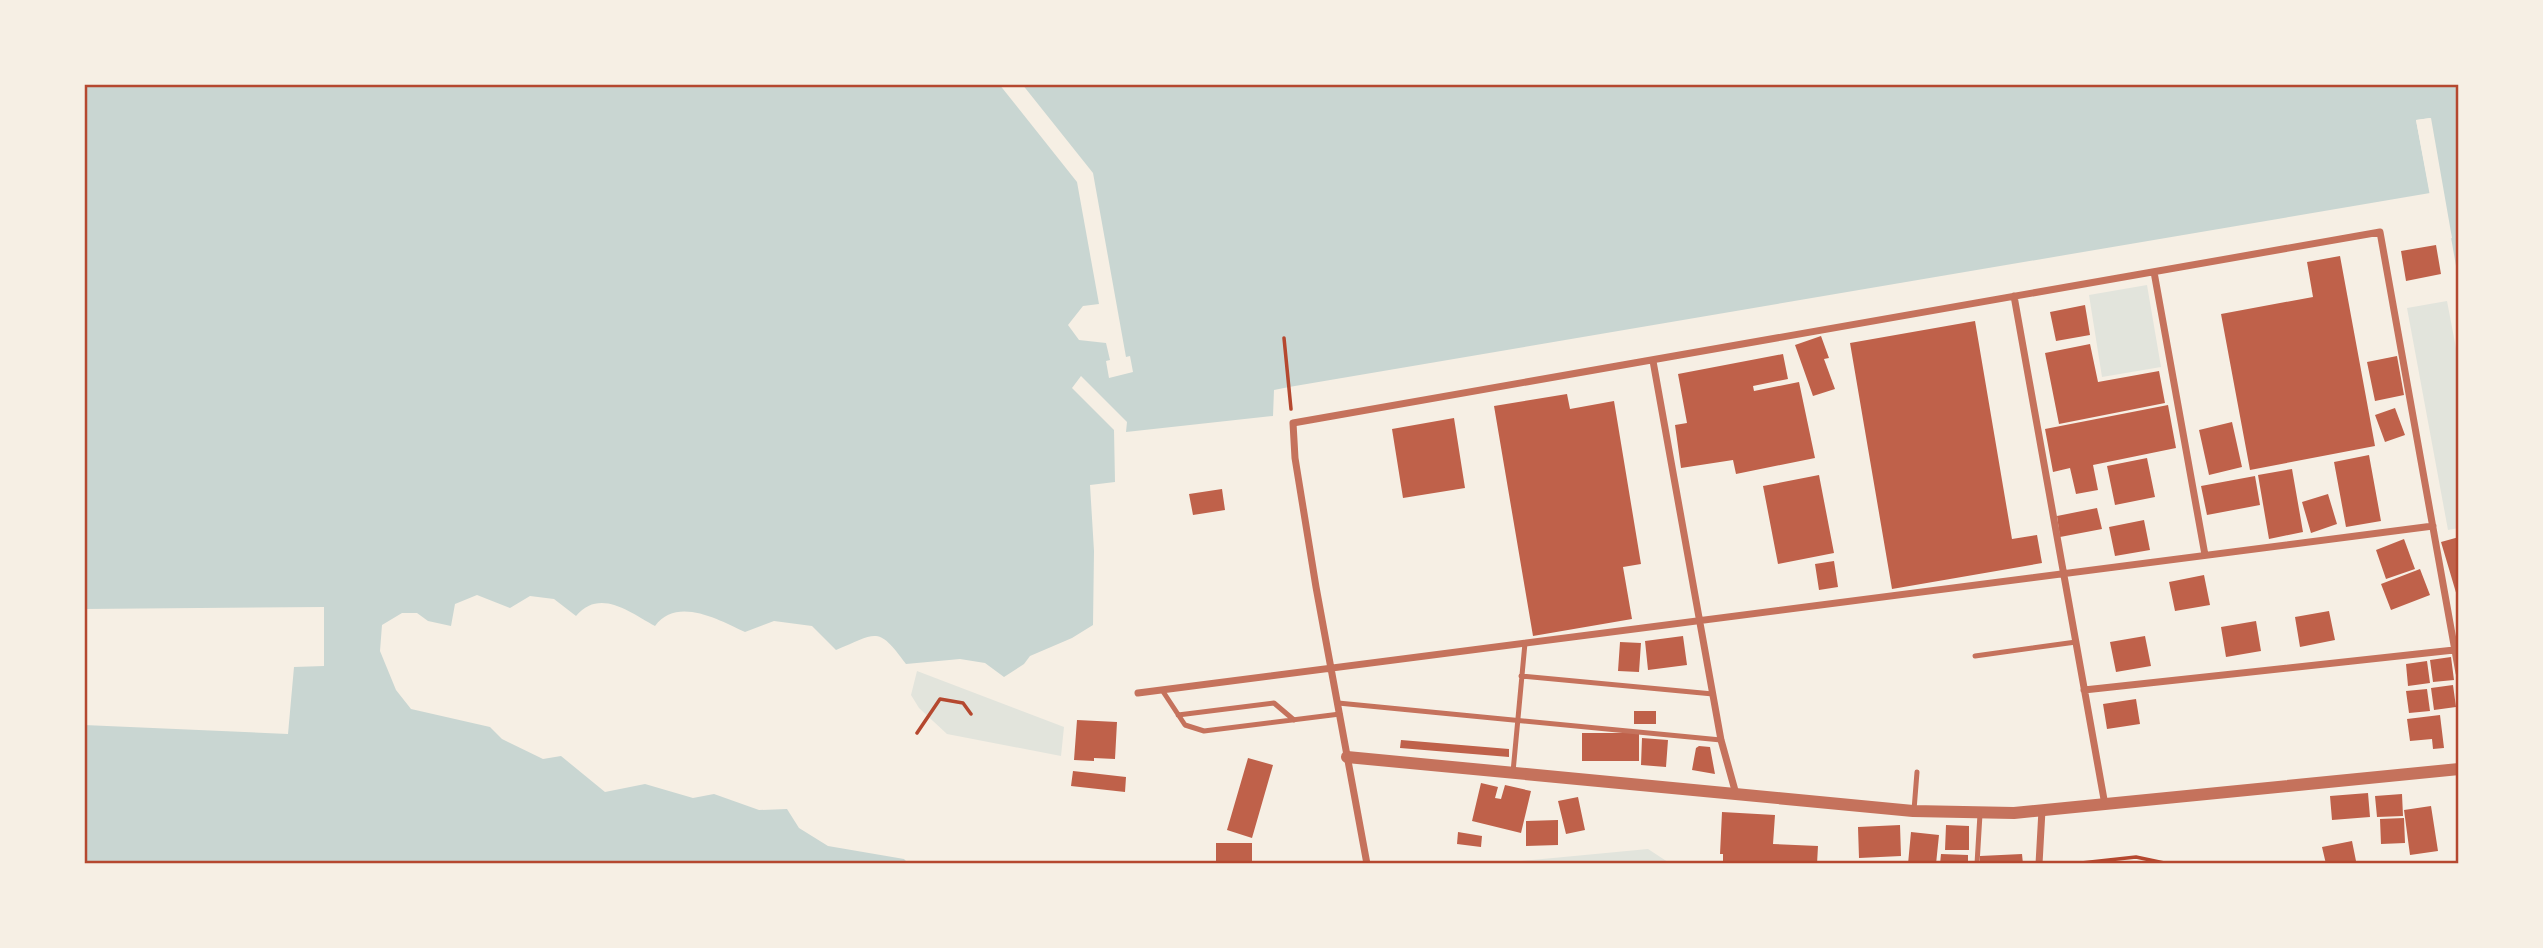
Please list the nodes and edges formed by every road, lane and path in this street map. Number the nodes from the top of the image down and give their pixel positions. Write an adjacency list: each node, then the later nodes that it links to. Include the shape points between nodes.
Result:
1 (2154, 272): 2 (street); 6 (street, via 2380,232); 7 (street)
2 (2014, 296): 4 (street); 8 (street)
3 (1284, 338): 5 (path)
4 (1653, 361): 5 (street); 9 (street)
5 (1293, 423): 14 (street, via 1294,458)
6 (2432, 526): 7 (street); 12 (street)
7 (2205, 555): 8 (street)
8 (2065, 573): 9 (street); 10 (street)
9 (1699, 621): 11 (street); 20 (street)
10 (2076, 642): 13 (lane); 18 (street)
11 (1525, 643): 14 (street); 16 (lane)
12 (2454, 650): 15 (street); 18 (street)
13 (1975, 656)
14 (1332, 668): 17 (street); 21 (street)
15 (2459, 673)
16 (1521, 676): 20 (lane); 25 (lane)
17 (1162, 690): 19 (street); 24 (lane)
18 (2084, 690): 34 (street)
19 (1138, 694)
20 (1713, 694): 28 (street)
21 (1338, 703): 23 (street); 25 (lane)
22 (971, 714): 27 (path, via 963,703 940,699)
23 (1340, 714): 26 (lane); 29 (street)
24 (1178, 715): 26 (lane, via 1192,729 1204,731); 26 (lane, via 1274,703)
25 (1517, 718): 28 (lane); 31 (lane)
26 (1294, 720)
27 (916, 733)
28 (1721, 740): 33 (street)
29 (1347, 757): 31 (street); 38 (street)
30 (2459, 769): 34 (street)
31 (1513, 772): 33 (street)
32 (1917, 772): 36 (lane)
33 (1736, 794): 36 (street)
34 (2105, 805): 35 (street)
35 (2042, 810): 37 (street); 40 (street)
36 (1913, 811): 37 (street)
37 (1980, 814): 39 (lane)
38 (1367, 864)
39 (1977, 864)
40 (2039, 864)
41 (2072, 864): 42 (path, via 2136,857)
42 (2169, 864)

